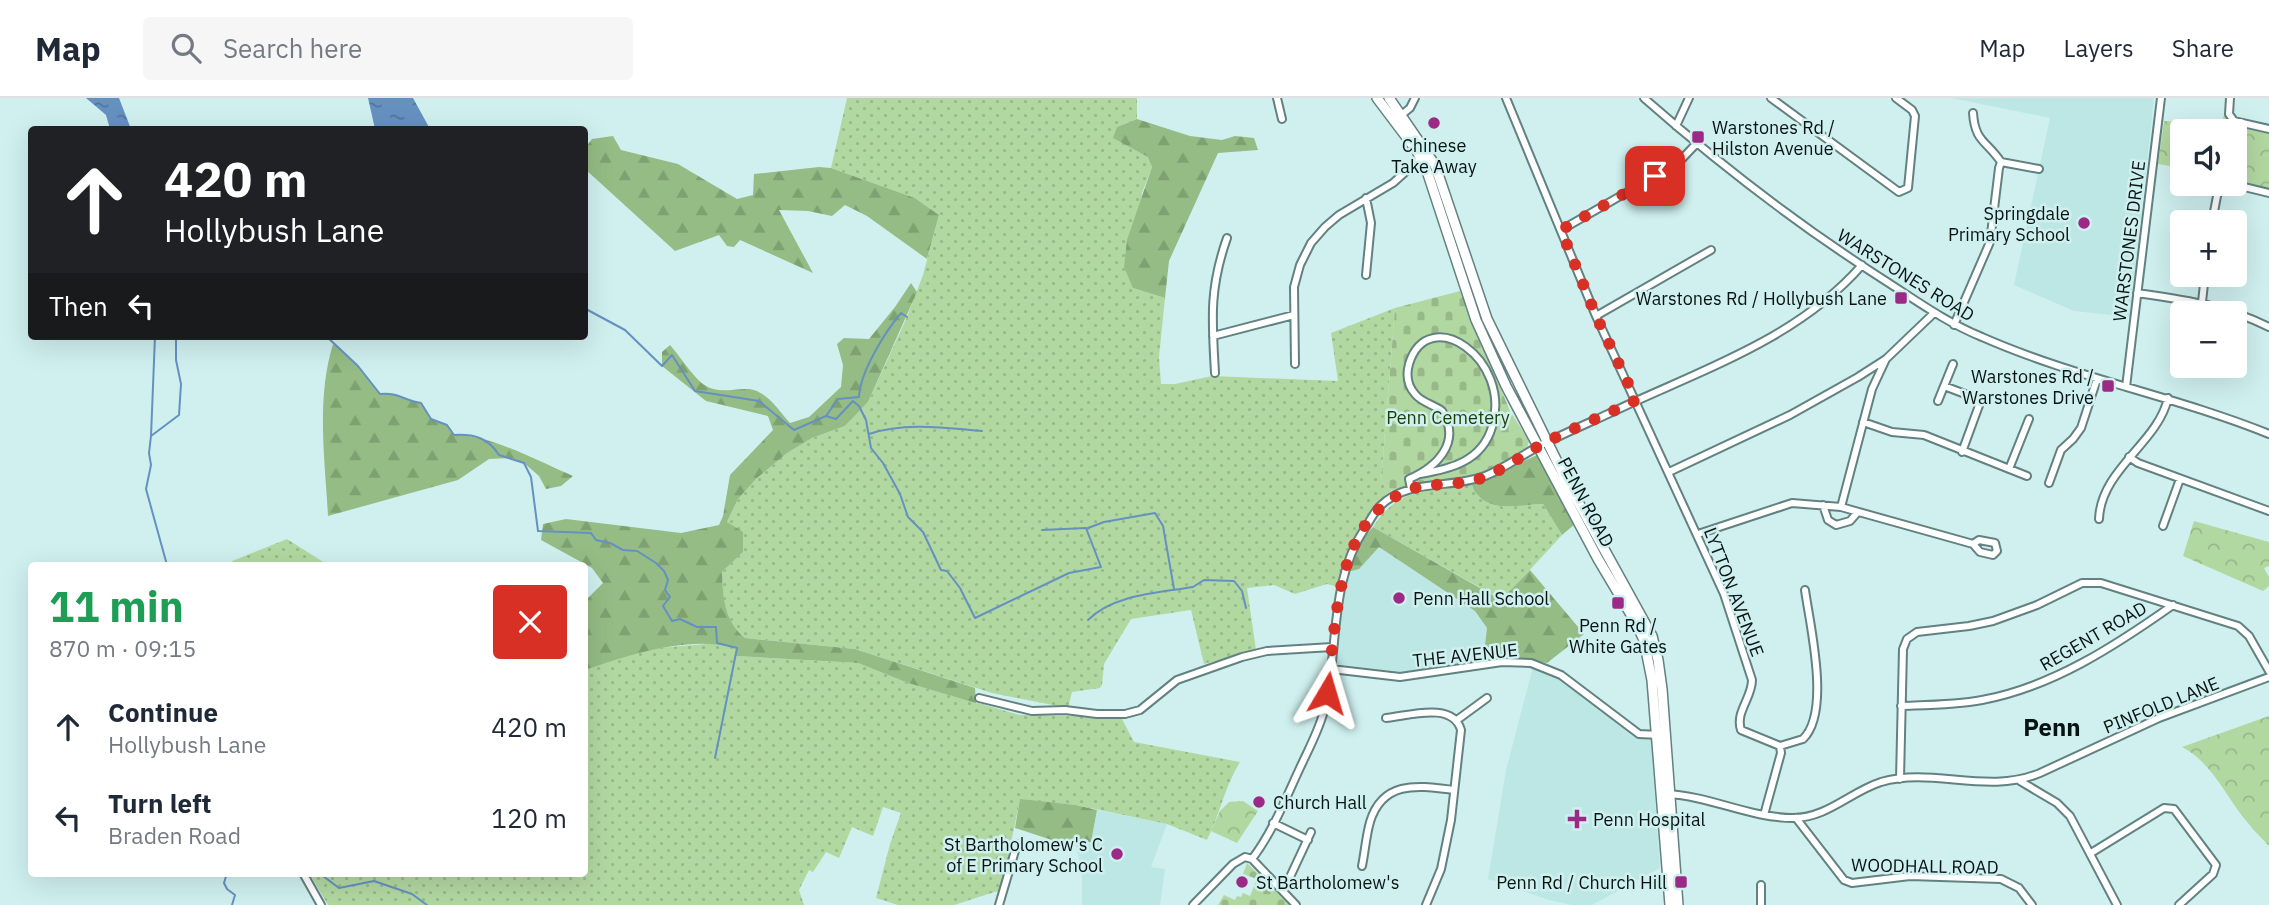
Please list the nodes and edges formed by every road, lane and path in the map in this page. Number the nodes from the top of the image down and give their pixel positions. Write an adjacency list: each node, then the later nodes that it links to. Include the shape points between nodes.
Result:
1 (1277, 98): 14 (street)
2 (1377, 98): 13 (highway, PENN ROAD)
3 (1389, 98): 13 (highway, PENN ROAD)
4 (1416, 98): 13 (street)
5 (1506, 98): 24 (street, LYTTON AVENUE)
6 (1644, 98): 15 (street, WARSTONES ROAD)
7 (1689, 98): 15 (street)
8 (1771, 98): 9 (street, via 1899,192 1908,188 1915,116)
9 (1896, 98)
10 (2161, 98): 29 (street, WARSTONES DRIVE)
11 (2230, 98): 16 (street, via 2234,121)
12 (1973, 113): 19 (street, via 1979,139)
13 (1398, 118): 18 (highway, PENN ROAD); 55 (highway, PENN ROAD, via 1435,166 1487,319)
14 (1282, 119)
15 (1676, 126): 17 (street, WARSTONES ROAD)
16 (2269, 129)
17 (1696, 144): 24 (street, via 1678,163); 27 (street, WARSTONES ROAD)
18 (1421, 158): 23 (street, via 1393,183); 55 (highway, PENN ROAD, via 1476,320 1506,386)
19 (2001, 162): 20 (street); 35 (street, via 1990,242)
20 (2039, 169)
21 (2247, 189): 22 (street)
22 (2269, 193)
23 (1366, 198): 28 (street, via 1371,223); 32 (street, via 1347,209 1311,243 1297,275)
24 (1561, 230): 33 (street, LYTTON AVENUE)
25 (1227, 238): 37 (street, via 1213,286)
26 (1711, 250): 33 (street)
27 (1862, 265): 31 (street, WARSTONES ROAD); 48 (street, via 1819,304 1758,345)
28 (1366, 275)
29 (2137, 293): 30 (street); 45 (street, WARSTONES DRIVE)
30 (2195, 301)
31 (1934, 313): 35 (street, WARSTONES ROAD); 38 (street)
32 (1294, 315): 37 (street); 39 (street)
33 (1596, 316): 48 (street, LYTTON AVENUE)
34 (2247, 317): 36 (street)
35 (1954, 325): 43 (street, WARSTONES ROAD)
36 (2269, 327)
37 (1213, 336): 41 (street)
38 (1886, 359): 42 (street); 46 (street)
39 (1295, 363)
40 (1953, 364): 44 (street)
41 (1215, 373)
42 (1858, 377): 46 (street); 59 (street)
43 (2097, 379): 45 (street, WARSTONES ROAD); 63 (street, via 2081,428 2061,450)
44 (1944, 386): 49 (street); 50 (street)
45 (2126, 387): 47 (street, WARSTONES ROAD)
46 (1872, 389): 53 (street)
47 (2168, 398): 54 (street, WARSTONES ROAD); 57 (street, via 2161,419)
48 (1636, 400): 55 (street); 59 (street, LYTTON AVENUE)
49 (1981, 400): 51 (street); 56 (street)
50 (1938, 401)
51 (1991, 404)
52 (2029, 419): 58 (street)
53 (1863, 422): 56 (street, via 1892,432 1924,435); 66 (street)
54 (2269, 434)
55 (1543, 444): 64 (street, via 1472,481); 86 (highway, PENN ROAD, via 1598,559 1644,640)
56 (1962, 452): 58 (street)
57 (2129, 457): 62 (street); 69 (street, via 2099,509)
58 (2009, 469): 61 (street)
59 (1669, 472): 71 (street, LYTTON AVENUE)
60 (1420, 474): 60 (street, via 1448,470 1466,461 1492,429 1495,401 1491,378 1479,358 1451,339 1422,343 1408,370 1409,386 1419,398 1442,411 1450,434 1441,458); 64 (street, via 1409,479)
61 (2027, 476)
62 (2180, 479): 67 (street); 70 (street)
63 (2049, 483)
64 (1412, 489): 75 (street, via 1379,508 1353,548 1341,587)
65 (1823, 505): 66 (street); 68 (street, via 1828,520 1836,526 1850,522); 71 (street, via 1792,503)
66 (1841, 507): 68 (street)
67 (2269, 511)
68 (1857, 513): 72 (street)
69 (2099, 519)
70 (2163, 526)
71 (1698, 534): 87 (street, LYTTON AVENUE, via 1724,594 1752,680 1740,728)
72 (1973, 544)
73 (1805, 590): 87 (street, via 1816,672 1814,720 1802,739)
74 (2173, 605): 77 (street, via 2238,626); 81 (street, REGENT ROAD, via 2102,651 2038,684 1984,700); 81 (street, via 2089,582 1993,621 1917,632 1903,649)
75 (1332, 647): 76 (street); 79 (street, via 1242,657 1177,680 1140,710 1125,715 1032,711)
76 (1331, 669): 86 (street, THE AVENUE, via 1400,677 1502,662 1531,663 1560,675 1637,732); 94 (street, via 1319,727)
77 (2269, 671)
78 (2269, 677): 89 (street, PINFOLD LANE, via 2159,718)
79 (979, 698)
80 (1487, 698): 85 (street)
81 (1901, 706): 88 (street)
82 (1394, 708): 83 (street)
83 (1395, 717): 84 (street); 85 (street, via 1447,713)
84 (1386, 718)
85 (1457, 720): 90 (street, via 1462,737)
86 (1660, 735): 91 (highway, PENN ROAD)
87 (1780, 746): 92 (street, via 1782,753)
88 (1900, 779): 89 (street, PINFOLD LANE); 93 (street, PINFOLD LANE, via 1881,782 1817,815)
89 (2020, 781): 98 (street, via 2064,809)
90 (1454, 790): 100 (street, via 1413,786 1393,791 1375,809 1370,822 1362,862); 108 (street, via 1441,869)
91 (1665, 794): 92 (street, PINFOLD LANE); 109 (highway, PENN ROAD); 110 (highway, PENN ROAD)
92 (1764, 815): 93 (street, PINFOLD LANE)
93 (1796, 818): 112 (street, WOODHALL ROAD, via 1844,880 1852,883 1910,876 2001,879 2019,888)
94 (1273, 823): 96 (street); 99 (street)
95 (1311, 832): 96 (street)
96 (1308, 840): 101 (street, via 1292,873)
97 (1017, 844): 105 (street)
98 (2091, 853): 113 (street); 114 (street, via 2164,808 2174,809 2216,865 2213,874)
99 (1249, 858): 106 (street, via 1233,863); 107 (street)
100 (1372, 860)
101 (1303, 874)
102 (305, 877): 104 (street)
103 (1760, 885): 111 (street)
104 (321, 905)
105 (999, 905)
106 (1194, 905)
107 (1296, 905)
108 (1426, 905)
109 (1670, 905)
110 (1678, 905)
111 (1760, 905)
112 (2032, 905)
113 (2117, 905)
114 (2179, 905)

